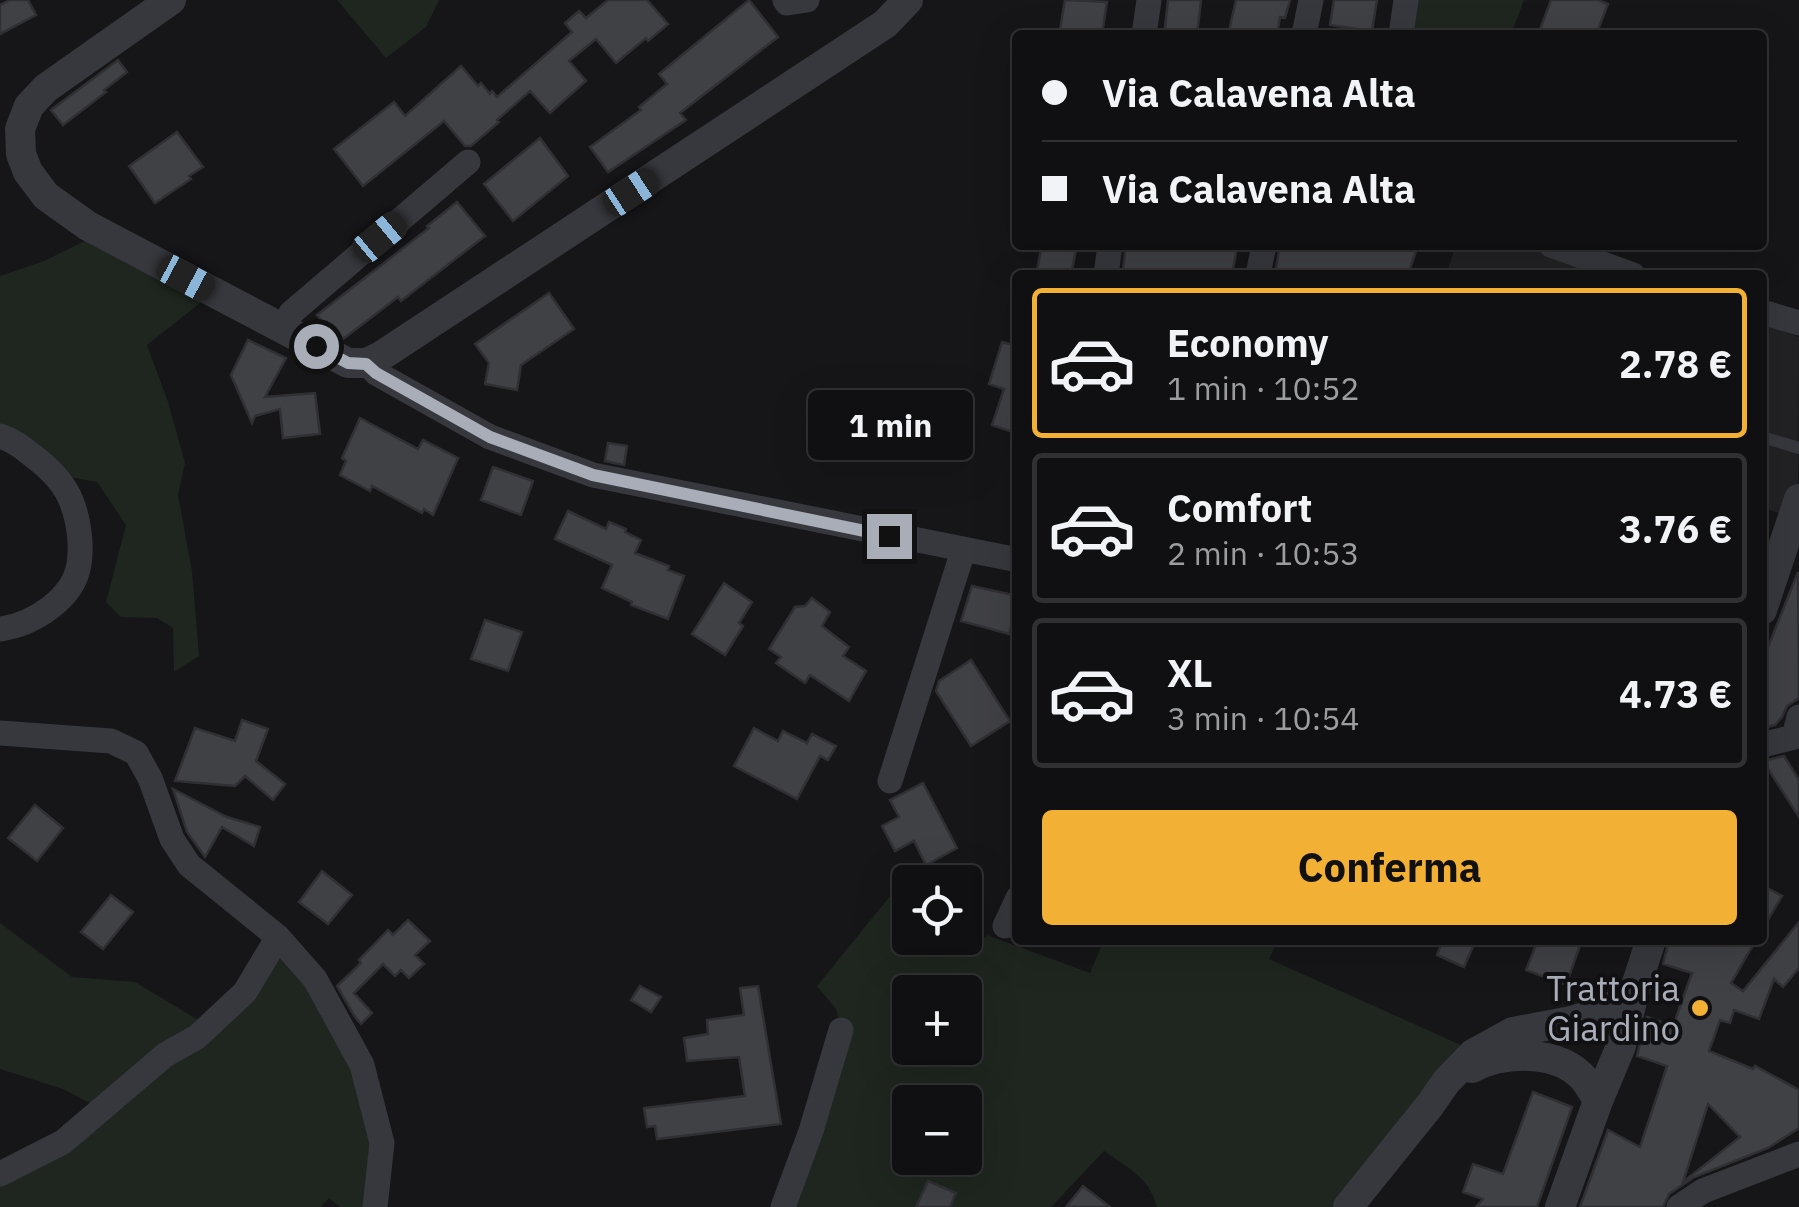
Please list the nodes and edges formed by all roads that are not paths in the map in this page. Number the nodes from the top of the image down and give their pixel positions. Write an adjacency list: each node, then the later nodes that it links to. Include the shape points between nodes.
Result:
1 (171, 0): 16 (street, via 29,106 20,129 28,172 46,196 88,226)
2 (785, 0): 3 (street)
3 (807, 0)
4 (908, 0): 17 (street, via 885,24)
5 (1150, 0): 8 (street)
6 (1311, 0): 9 (street)
7 (1406, 0): 10 (street)
8 (1145, 30)
9 (1305, 30)
10 (1402, 30)
11 (468, 162): 16 (street, via 291,312)
12 (1565, 250): 13 (street)
13 (1619, 270)
14 (1767, 313): 15 (street)
15 (1799, 322)
16 (284, 329): 17 (street, via 348,363)
17 (366, 364): 22 (street, via 490,437 593,475)
18 (0, 436): 26 (street, via 54,473 72,501 80,552 66,593 44,612)
19 (1767, 438): 20 (lane)
20 (1799, 448)
21 (1799, 499): 23 (street)
22 (963, 551): 24 (street); 30 (street)
23 (1780, 558): 25 (street)
24 (1012, 559)
25 (1767, 596)
26 (0, 629)
27 (0, 733): 33 (street, via 111,741 136,753 189,865)
28 (1797, 736): 29 (street)
29 (1767, 744)
30 (890, 781)
31 (1012, 911): 32 (street)
32 (1005, 926)
33 (278, 938): 40 (street, via 245,992 197,1037 165,1055 63,1142); 41 (street, via 315,979 362,1065 382,1143)
34 (1649, 945): 35 (street)
35 (1635, 989): 37 (street, via 1610,1010 1513,1032 1473,1054); 38 (street)
36 (841, 1030): 42 (street)
37 (1446, 1082): 38 (street, via 1490,1058 1534,1055 1570,1067); 43 (street)
38 (1598, 1101): 44 (street)
39 (1799, 1154): 45 (street)
40 (0, 1174)
41 (375, 1207)
42 (783, 1207)
43 (1348, 1207)
44 (1560, 1207)
45 (1679, 1207)

